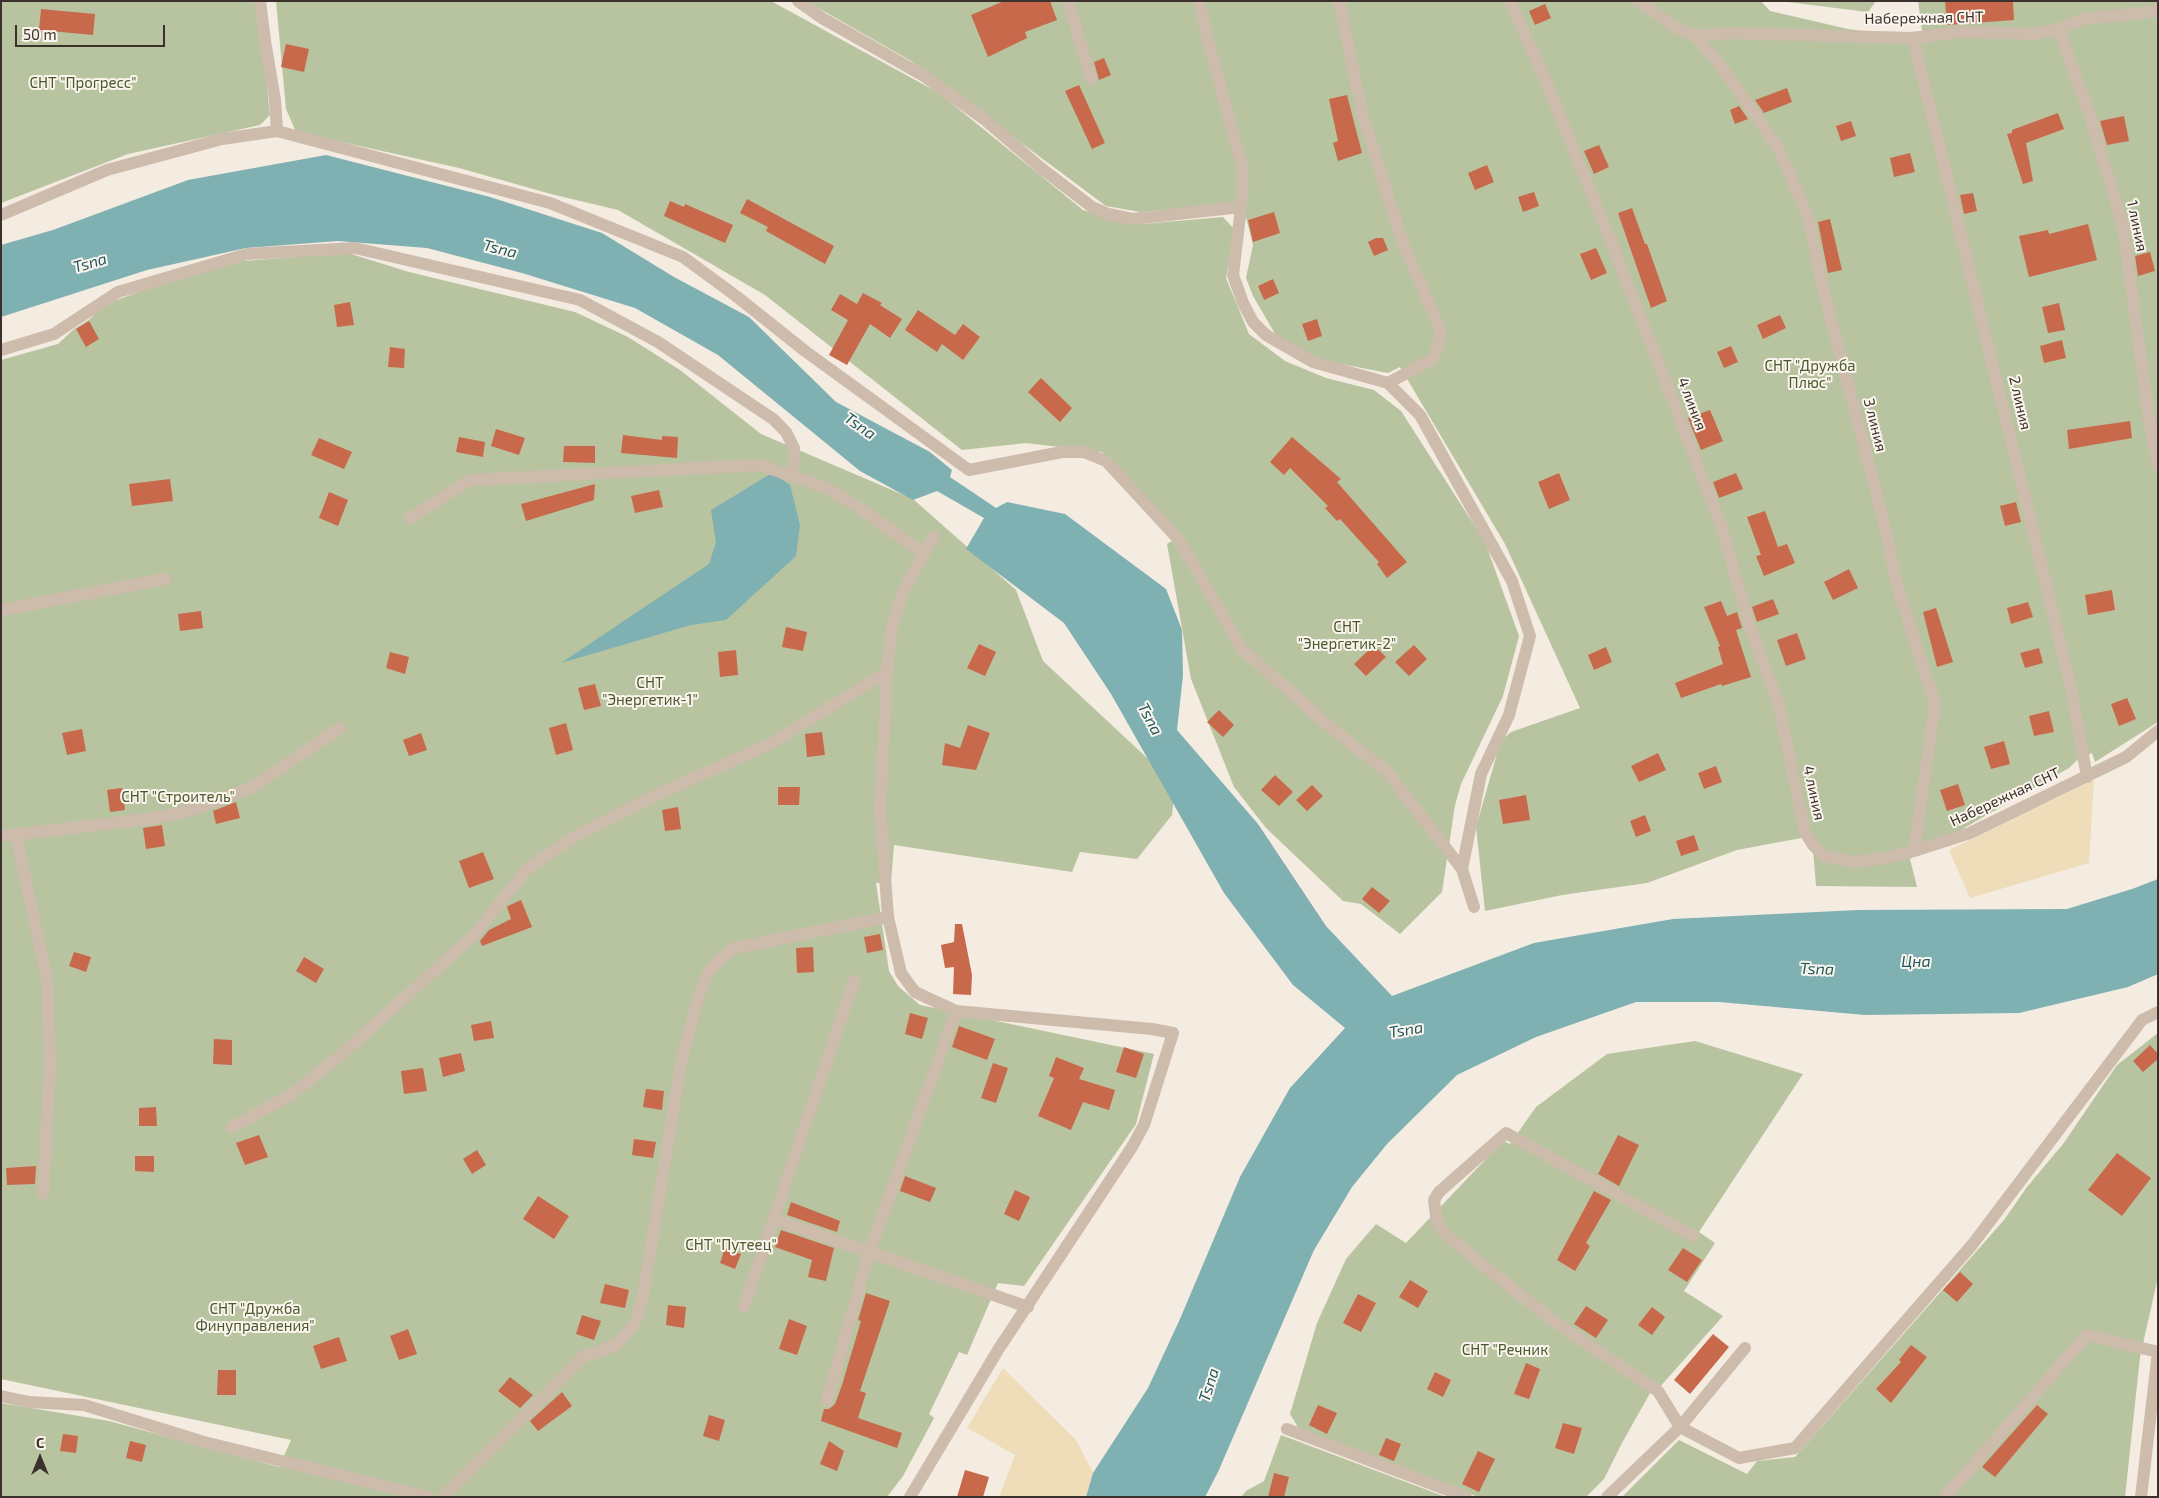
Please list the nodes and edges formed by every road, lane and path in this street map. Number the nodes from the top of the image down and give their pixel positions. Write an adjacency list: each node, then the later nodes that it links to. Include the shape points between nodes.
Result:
1 (260, 1): 13 (street, via 275,100)
2 (798, 1): 14 (street, via 924,76 1100,211 1133,219)
3 (1068, 1): 12 (street)
4 (1199, 1): 14 (street, via 1243,168)
5 (1339, 1): 17 (street, via 1362,118 1402,240 1441,332 1435,356 1429,362)
6 (1510, 1): 29 (street, 4 линия, via 1609,236 1721,525 1749,624 1778,702)
7 (1638, 1): 10 (street, via 1678,29)
8 (2158, 11): 9 (street, Набережная СНТ, via 2084,19)
9 (2059, 29): 11 (street, Набережная СНТ, via 2037,34 1959,32); 18 (street, 1 линия, via 2124,226)
10 (1695, 36): 11 (street, Набережная СНТ, via 1724,33); 32 (street, 3 линия, via 1716,59 1779,149 1809,220 1898,588 1934,704)
11 (1913, 38): 28 (street, 2 линия, via 2070,683)
12 (1091, 79)
13 (276, 131): 15 (street, via 222,139 107,170); 33 (street, via 550,203 682,257 969,470 1062,452 1084,452 1106,461 1179,540 1242,649 1388,773)
14 (1241, 207): 17 (street, via 1233,275 1253,322 1266,335 1314,362)
15 (1, 216)
16 (1, 350): 19 (street, via 54,334 118,292 247,254 355,248 580,300 658,342 773,419 786,432 794,448)
17 (1388, 383): 33 (street, via 1420,415 1512,581 1530,636 1509,715 1481,774)
18 (2158, 465)
19 (793, 474): 20 (street, via 760,465 470,480); 22 (street, via 827,488 862,509)
20 (410, 518)
21 (934, 536): 22 (street)
22 (923, 554): 25 (street, via 903,591 892,628)
23 (165, 580): 24 (street)
24 (1, 610)
25 (887, 672): 35 (street, via 880,809); 39 (street, via 770,744 601,823 528,868 474,935 341,1055 289,1096)
26 (340, 728): 30 (street, via 251,788 188,810)
27 (2158, 731): 28 (street, Набережная СНТ, via 2126,757)
28 (2087, 777): 32 (street, Набережная СНТ, via 1970,833)
29 (1805, 832): 32 (street, Набережная СНТ, via 1824,856 1854,862)
30 (16, 835): 31 (street); 40 (street, via 48,979 50,1064)
31 (1, 836)
32 (1914, 851)
33 (1462, 869): 34 (street)
34 (1474, 907)
35 (888, 917): 37 (street, via 894,949 905,980 924,998); 53 (street, via 734,948 707,974 682,1058 643,1295 635,1323 616,1345 583,1357)
36 (854, 981): 41 (street)
37 (956, 1011): 43 (street); 45 (street, via 1173,1033 1144,1125)
38 (2158, 1012): 50 (street, via 2142,1020 1972,1245 1795,1448 1739,1458)
39 (232, 1127)
40 (43, 1194)
41 (774, 1219): 43 (street); 44 (street)
42 (1693, 1236): 50 (street, via 1506,1133 1434,1200 1437,1223 1446,1235 1549,1318 1658,1391)
43 (869, 1252): 45 (street); 49 (street)
44 (744, 1306)
45 (1028, 1307): 54 (street, via 998,1350)
46 (1745, 1348): 50 (street)
47 (2158, 1352): 57 (street, via 2086,1335); 58 (street)
48 (1, 1396): 52 (street, via 29,1402 84,1406 204,1442)
49 (827, 1402)
50 (1680, 1427): 56 (street)
51 (1287, 1430): 55 (street)
52 (429, 1497)
53 (442, 1497)
54 (910, 1497)
55 (1466, 1497)
56 (1607, 1497)
57 (1945, 1497)
58 (2141, 1497)

